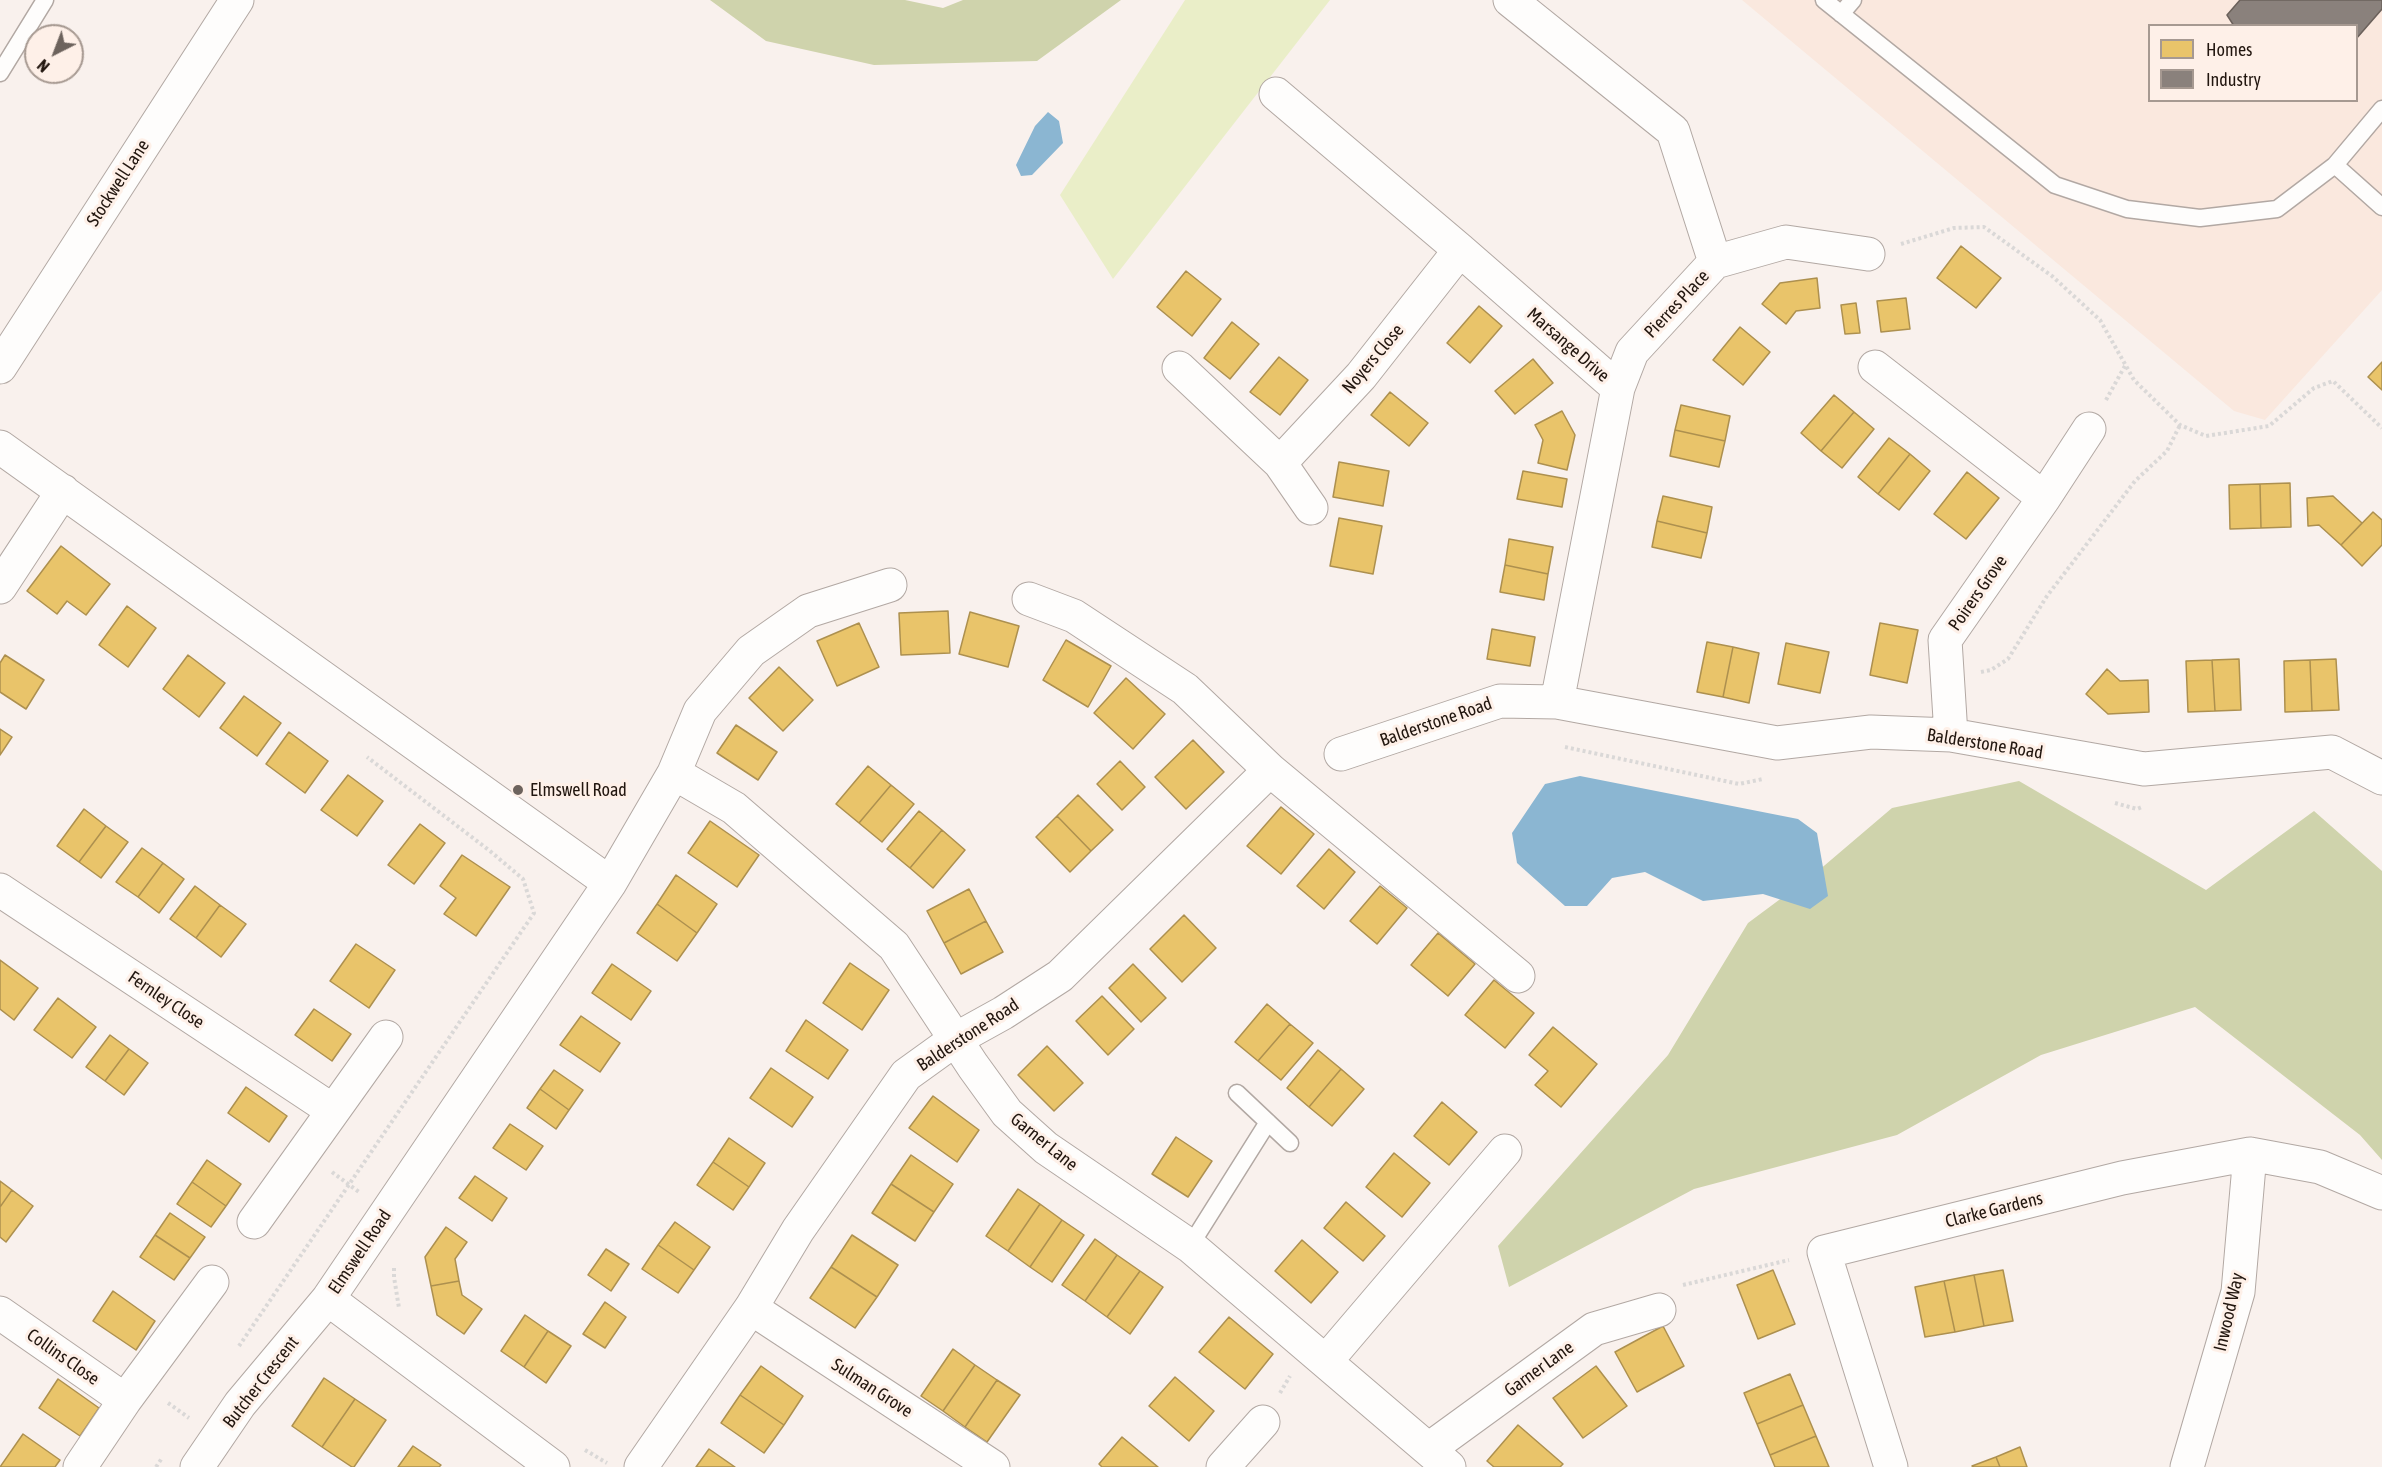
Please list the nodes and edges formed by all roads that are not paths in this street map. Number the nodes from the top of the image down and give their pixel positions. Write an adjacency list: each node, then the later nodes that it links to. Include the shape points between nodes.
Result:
1 (45, 0): 7 (lane)
2 (237, 0): 15 (street, Stockwell Lane)
3 (1510, 0): 14 (street, via 1673,131)
4 (1824, 0): 6 (lane)
5 (1853, 0): 6 (lane)
6 (1841, 14): 10 (lane, via 2055,185 2127,209 2200,218 2277,209)
7 (0, 73)
8 (1276, 94): 12 (street, Marsange Drive)
9 (2382, 109): 10 (lane)
10 (2335, 165): 11 (lane)
11 (2382, 207)
12 (1461, 250): 18 (street, Marsange Drive); 21 (street, Noyers Close, via 1361,376)
13 (1868, 254): 14 (street, Pierres Place, via 1786,242)
14 (1716, 262): 18 (street, Pierres Place, via 1632,352)
15 (0, 367)
16 (1875, 367): 23 (street)
17 (1179, 368): 21 (street)
18 (1618, 388): 28 (street, Marsange Drive)
19 (2089, 429): 23 (street, Poirers Grove)
20 (0, 447): 22 (street)
21 (1280, 463): 24 (street)
22 (63, 491): 26 (street); 34 (street)
23 (2044, 498): 29 (street, Poirers Grove, via 1945,640)
24 (1311, 508)
25 (890, 585): 32 (street, Elmswell Road, via 808,611 751,651 700,711)
26 (0, 587)
27 (1029, 599): 31 (street, via 1074,616 1185,688)
28 (1557, 702): 29 (street, Balderstone Road, via 1778,743 1871,732); 30 (street, Balderstone Road, via 1500,700)
29 (1951, 735): 33 (street, Balderstone Road, via 2144,769 2332,752)
30 (1341, 754)
31 (1270, 770): 36 (street); 38 (street, Balderstone Road, via 1060,976)
32 (674, 773): 34 (street, Elmswell Road); 38 (street, Garner Lane, via 734,808 894,946)
33 (2382, 778)
34 (610, 883): 49 (street, Elmswell Road)
35 (0, 890): 40 (street, Fernley Close)
36 (1518, 976)
37 (386, 1038): 40 (street)
38 (956, 1039): 47 (street, Garner Lane, via 1007,1113 1046,1148); 50 (street, Balderstone Road, via 906,1075 798,1230)
39 (1237, 1093): 41 (lane)
40 (332, 1110): 46 (street)
41 (1268, 1122): 42 (lane); 47 (lane)
42 (1290, 1143)
43 (1505, 1151): 53 (street)
44 (2250, 1154): 45 (street, Clarke Gardens, via 2320,1167); 63 (street, Clarke Gardens, via 2122,1178 1824,1252); 64 (street, Inwood Way, via 2238,1292)
45 (2382, 1193)
46 (254, 1222)
47 (1190, 1246): 53 (street, Garner Lane)
48 (212, 1282): 54 (street)
49 (328, 1299): 56 (street, Elmswell Road); 59 (street, Butcher Crescent, via 240,1404)
50 (751, 1308): 60 (street, Balderstone Road); 61 (street, Sulman Grove)
51 (1659, 1310): 57 (street, Garner Lane, via 1594,1329)
52 (0, 1313): 54 (street, Collins Close)
53 (1317, 1353): 57 (street, Garner Lane)
54 (125, 1400): 58 (street)
55 (1263, 1422): 62 (street)
56 (564, 1456)
57 (1439, 1458)
58 (80, 1467)
59 (197, 1467)
60 (640, 1467)
61 (993, 1467)
62 (1223, 1467)
63 (1891, 1467)
64 (2187, 1467)

